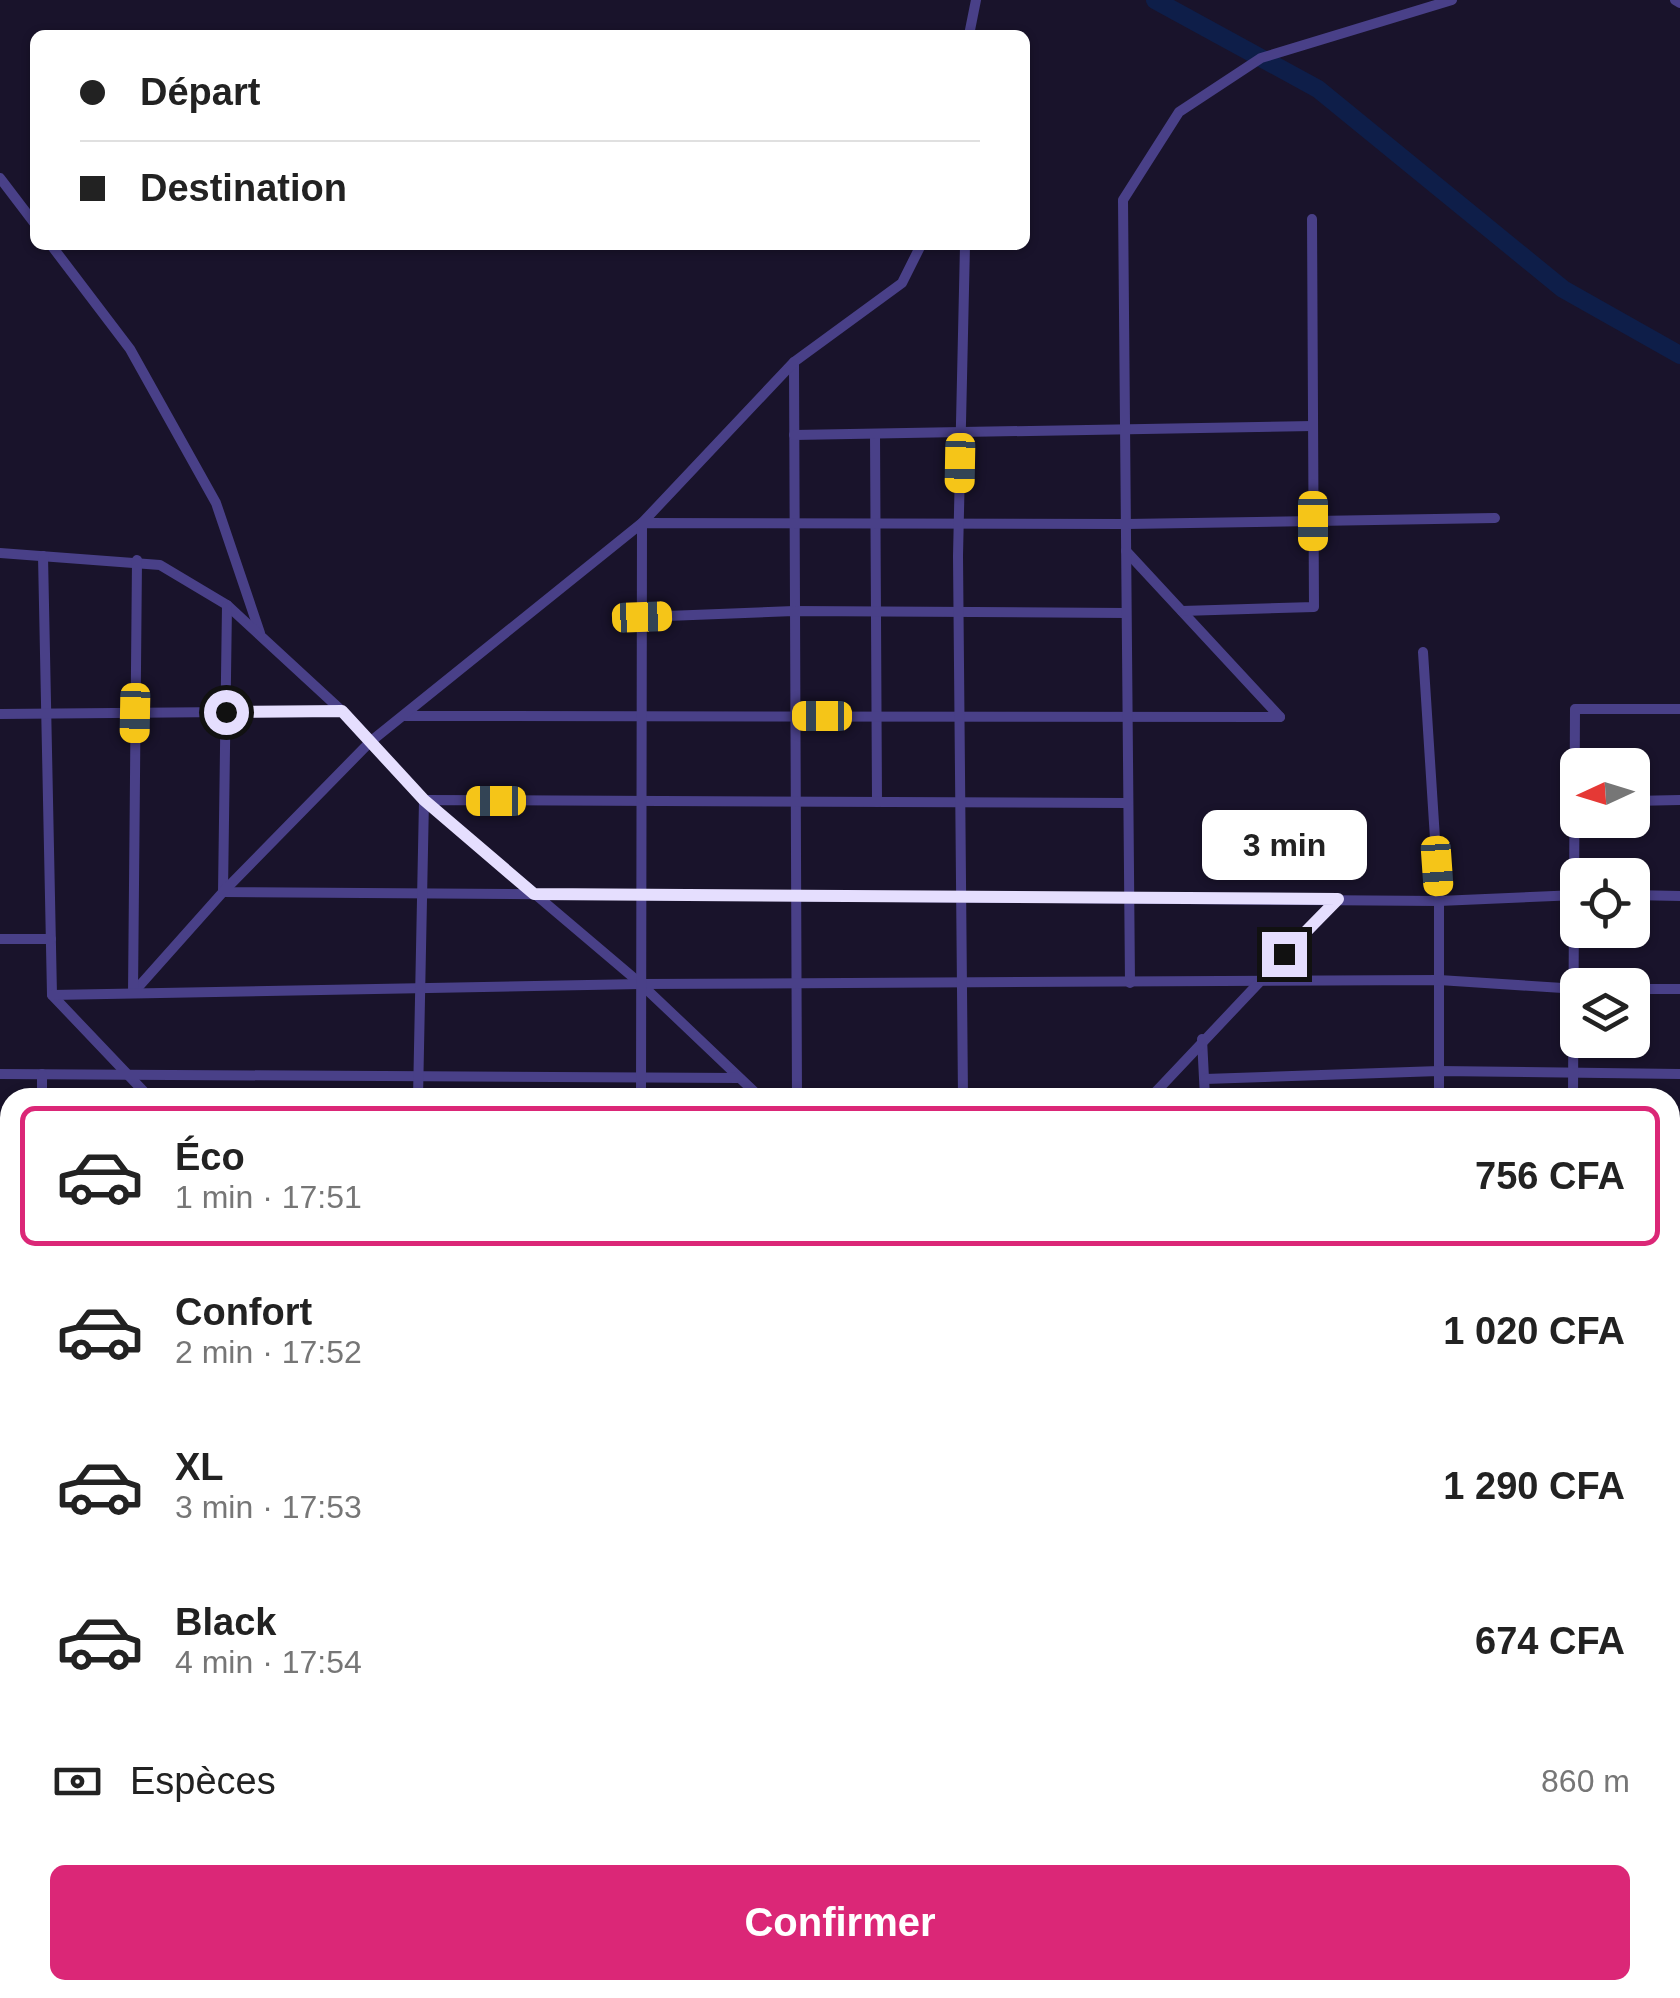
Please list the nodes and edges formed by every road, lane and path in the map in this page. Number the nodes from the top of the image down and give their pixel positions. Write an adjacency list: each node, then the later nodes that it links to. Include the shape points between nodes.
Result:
1 (976, 0): 3 (street)
2 (1452, 0): 12 (street, via 1261,58 1179,112 1122,200)
3 (971, 30)
4 (0, 178): 5 (street)
5 (30, 217)
6 (1312, 219): 11 (street)
7 (55, 250): 34 (street, via 130,349 216,503)
8 (918, 250): 10 (street, via 902,283)
9 (965, 250): 13 (street)
10 (794, 362): 15 (street); 18 (street)
11 (1313, 426): 12 (street); 17 (street)
12 (1125, 430): 13 (street); 22 (street)
13 (960, 432): 14 (street); 21 (street)
14 (875, 434): 15 (street); 20 (street)
15 (794, 435): 19 (street)
16 (1495, 518): 17 (street)
17 (1313, 521): 22 (street); 32 (street, via 1314,607)
18 (642, 523): 19 (street); 33 (street); 42 (street)
19 (794, 523): 20 (street); 28 (street)
20 (876, 524): 21 (street); 29 (street)
21 (958, 524): 22 (street); 30 (street)
22 (1126, 524): 23 (street)
23 (1126, 552): 31 (street); 32 (street)
24 (0, 554): 25 (street)
25 (43, 556): 26 (street); 41 (street)
26 (137, 560): 27 (street, via 160,565); 39 (street)
27 (227, 604): 34 (street); 38 (street)
28 (794, 611): 29 (street); 33 (street); 44 (street)
29 (876, 612): 30 (street); 45 (street)
30 (958, 612): 31 (street); 46 (street)
31 (1126, 612): 47 (street)
32 (1182, 612): 47 (street, via 1280,718)
33 (642, 617): 43 (street)
34 (260, 633): 37 (street)
35 (1423, 652): 69 (street)
36 (1680, 709): 49 (street, via 1575,709)
37 (342, 711): 38 (street); 48 (street)
38 (226, 712): 39 (street); 58 (street)
39 (135, 713): 41 (street); 82 (street)
40 (0, 714): 41 (street)
41 (46, 714): 71 (street)
42 (403, 716): 43 (street); 48 (street)
43 (641, 716): 44 (street); 52 (street)
44 (794, 716): 45 (street); 54 (street)
45 (877, 717): 46 (street); 55 (street)
46 (959, 717): 47 (street); 56 (street)
47 (1127, 717): 57 (street)
48 (370, 742): 50 (street); 58 (street)
49 (1575, 748)
50 (424, 800): 52 (street); 59 (street); 60 (street)
51 (1680, 800): 53 (street)
52 (641, 801): 54 (street); 61 (street)
53 (1650, 801)
54 (795, 802): 55 (street); 62 (street)
55 (877, 802): 56 (street)
56 (960, 802): 57 (street); 63 (street)
57 (1128, 803): 64 (street)
58 (223, 892): 59 (street); 82 (street)
59 (422, 893): 60 (street); 78 (street)
60 (534, 894): 61 (street); 75 (street)
61 (641, 894): 62 (street); 75 (street)
62 (795, 894): 63 (street); 77 (street)
63 (960, 895): 64 (street); 76 (street)
64 (1129, 895): 68 (street); 74 (street)
65 (1560, 896): 69 (street)
66 (1650, 896): 67 (street)
67 (1680, 896)
68 (1338, 899): 69 (street); 73 (street)
69 (1439, 901): 72 (street)
70 (0, 940): 71 (street)
71 (51, 940): 83 (street)
72 (1439, 980): 73 (street); 79 (street); 86 (street)
73 (1256, 982): 74 (street); 84 (street)
74 (1130, 983): 76 (street)
75 (641, 984): 77 (street); 78 (street); 92 (street); 93 (street)
76 (962, 985): 77 (street); 102 (street)
77 (795, 986): 101 (street)
78 (420, 988): 82 (street); 94 (street)
79 (1560, 988)
80 (1650, 989): 81 (street)
81 (1680, 989)
82 (132, 994): 83 (street)
83 (52, 995): 90 (street)
84 (1202, 1039): 95 (street); 103 (street)
85 (1574, 1058): 87 (street)
86 (1440, 1071): 87 (street); 95 (street); 105 (street)
87 (1574, 1073): 91 (street); 106 (street)
88 (0, 1074): 89 (street)
89 (42, 1074): 90 (street); 96 (street)
90 (127, 1074): 94 (street); 97 (street)
91 (1680, 1074)
92 (641, 1078): 93 (street); 94 (street); 99 (street)
93 (739, 1078): 100 (street)
94 (418, 1079): 98 (street)
95 (1205, 1079): 104 (street)
96 (42, 1088)
97 (137, 1088)
98 (418, 1088)
99 (641, 1088)
100 (750, 1088)
101 (797, 1088)
102 (962, 1088)
103 (1159, 1088)
104 (1205, 1088)
105 (1440, 1088)
106 (1574, 1088)

